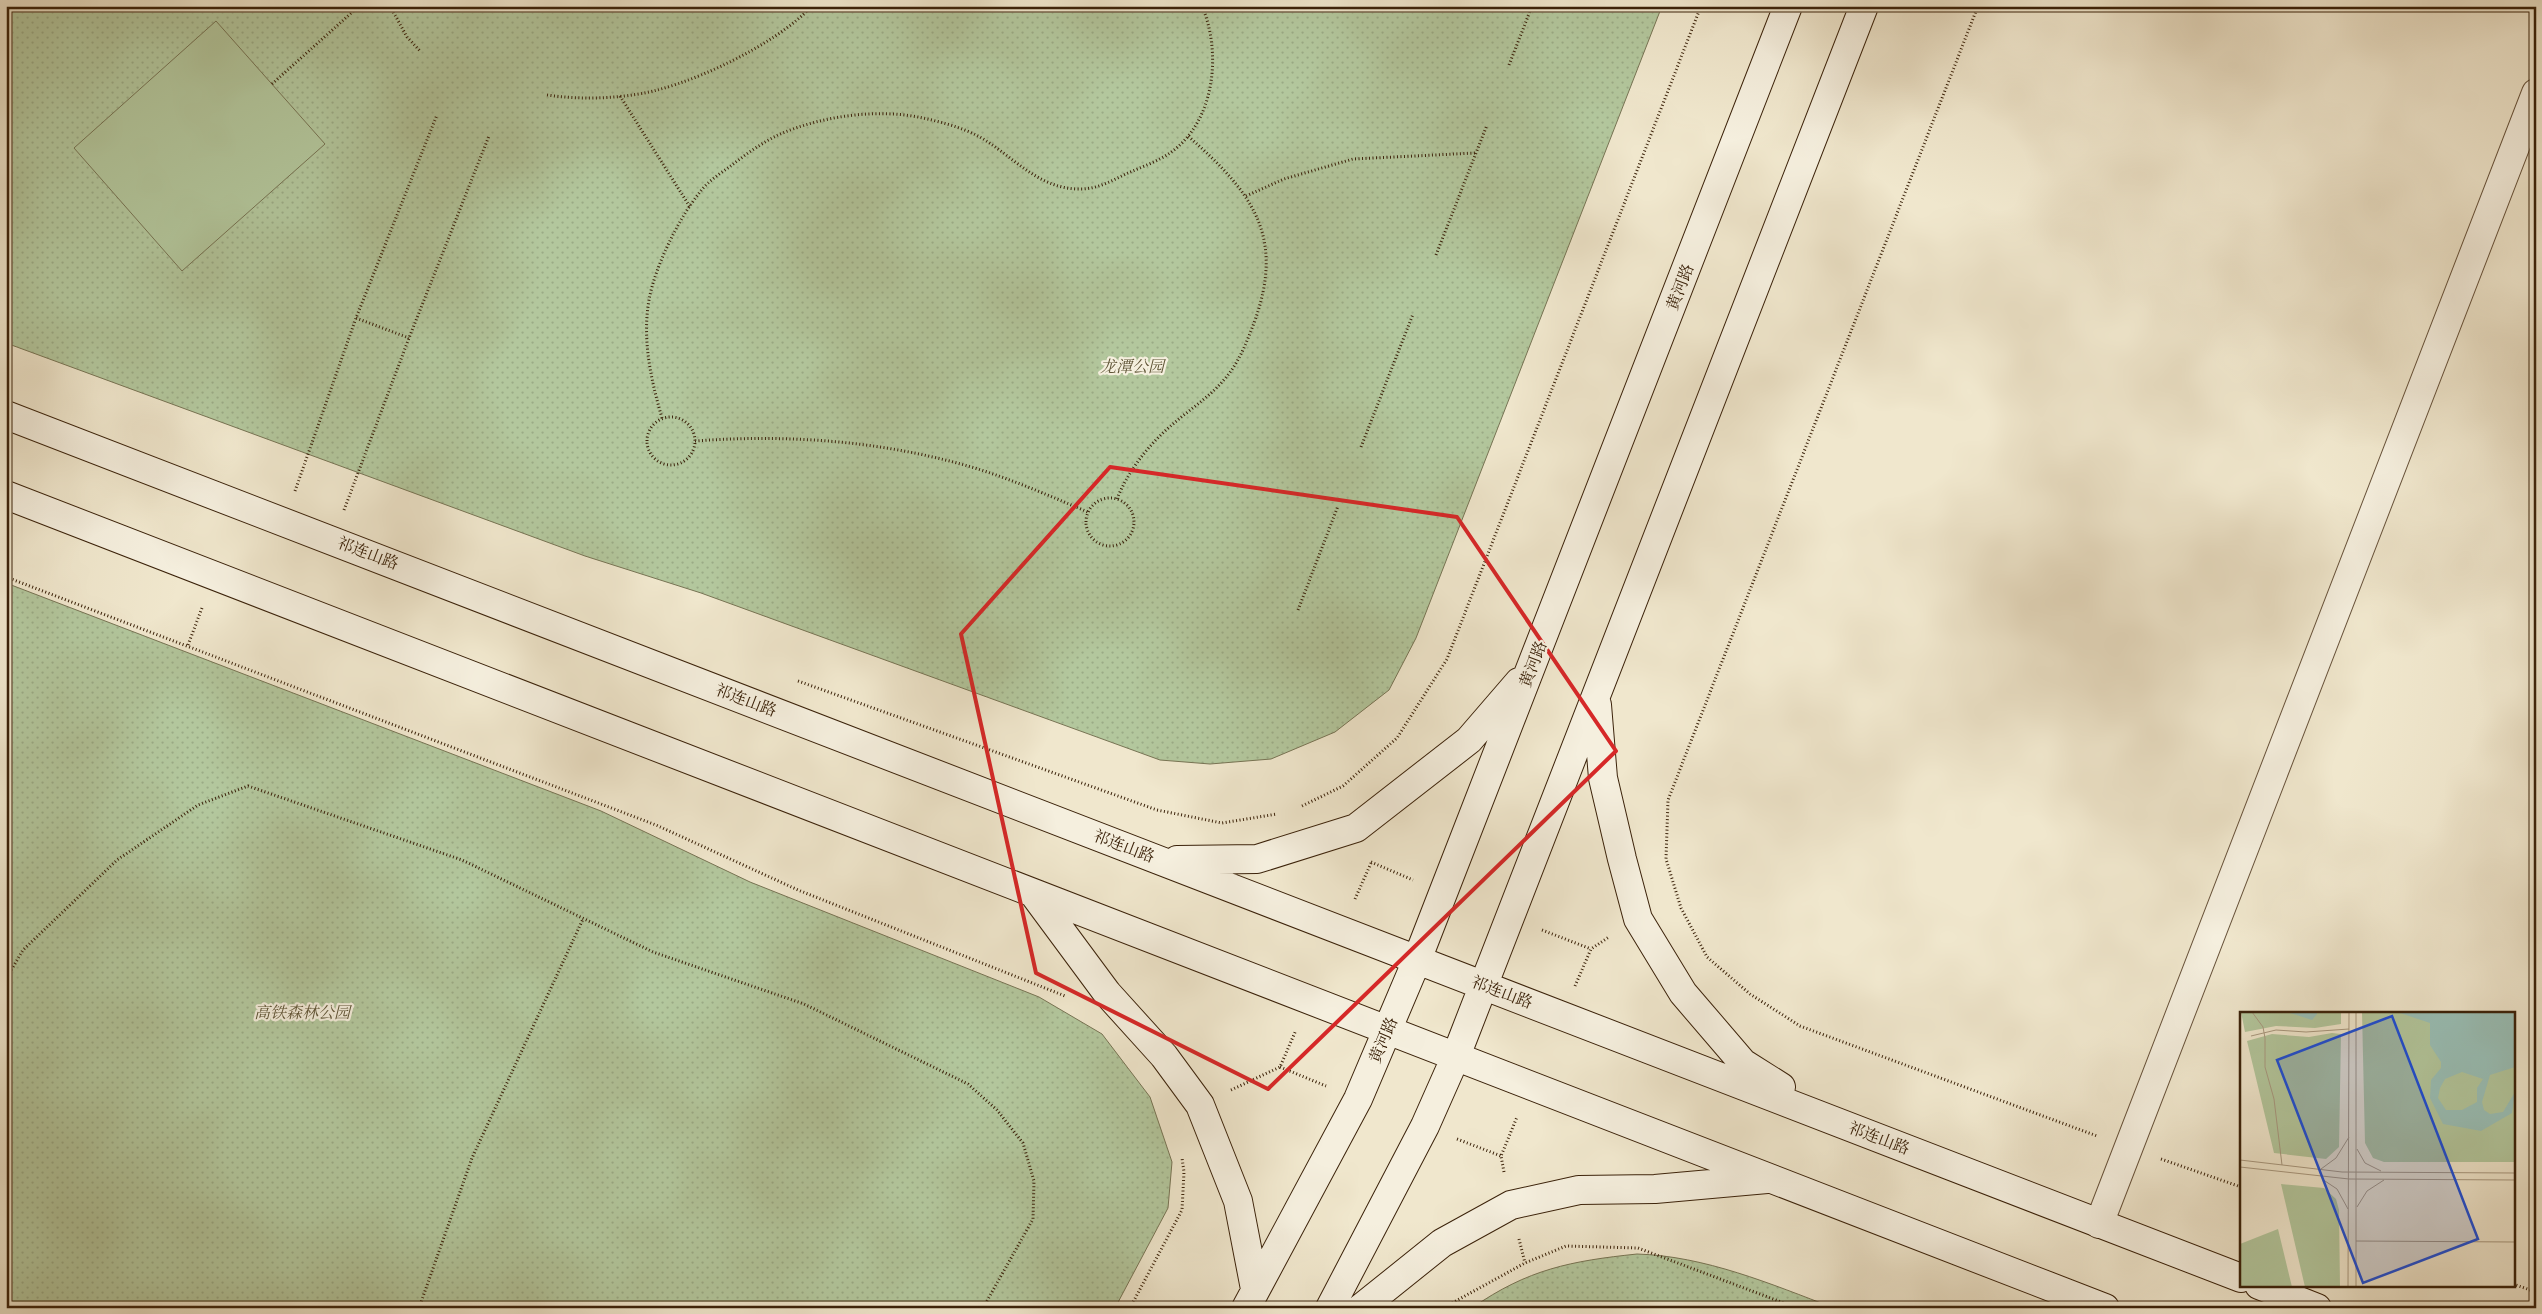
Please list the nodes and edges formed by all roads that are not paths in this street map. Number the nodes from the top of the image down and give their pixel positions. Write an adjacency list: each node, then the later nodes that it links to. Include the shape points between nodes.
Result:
1 (1788, 6): 6 (main road, 黄河路)
2 (1864, 6): 7 (main road)
3 (2536, 93): 16 (main road)
4 (6, 415): 8 (main road, 祁连山路)
5 (6, 495): 9 (main road)
6 (1533, 665): 8 (main road, via 1470,740 1356,828 1257,859 1162,860); 10 (main road, 黄河路)
7 (1596, 698): 11 (main road); 14 (main road, via 1603,778 1638,918 1683,993 1743,1063)
8 (1071, 826): 10 (main road, 祁连山路)
9 (1033, 893): 12 (main road); 19 (main road, via 1107,993 1164,1056 1200,1105 1238,1202)
10 (1417, 960): 11 (main road, 祁连山路); 12 (main road, 黄河路)
11 (1484, 985): 13 (main road); 14 (main road, 祁连山路)
12 (1387, 1030): 13 (main road); 19 (main road, 黄河路, via 1358,1099)
13 (1456, 1056): 15 (main road); 20 (main road, via 1425,1126)
14 (1831, 1119): 16 (main road, 祁连山路)
15 (1772, 1179): 21 (main road, via 1655,1189 1580,1190 1511,1205 1442,1243); 22 (main road)
16 (2099, 1224): 17 (main road, 祁连山路)
17 (2240, 1278)
18 (2262, 1286): 23 (main road)
19 (1250, 1299)
20 (1330, 1308)
21 (1361, 1308)
22 (2105, 1308)
23 (2317, 1308)

